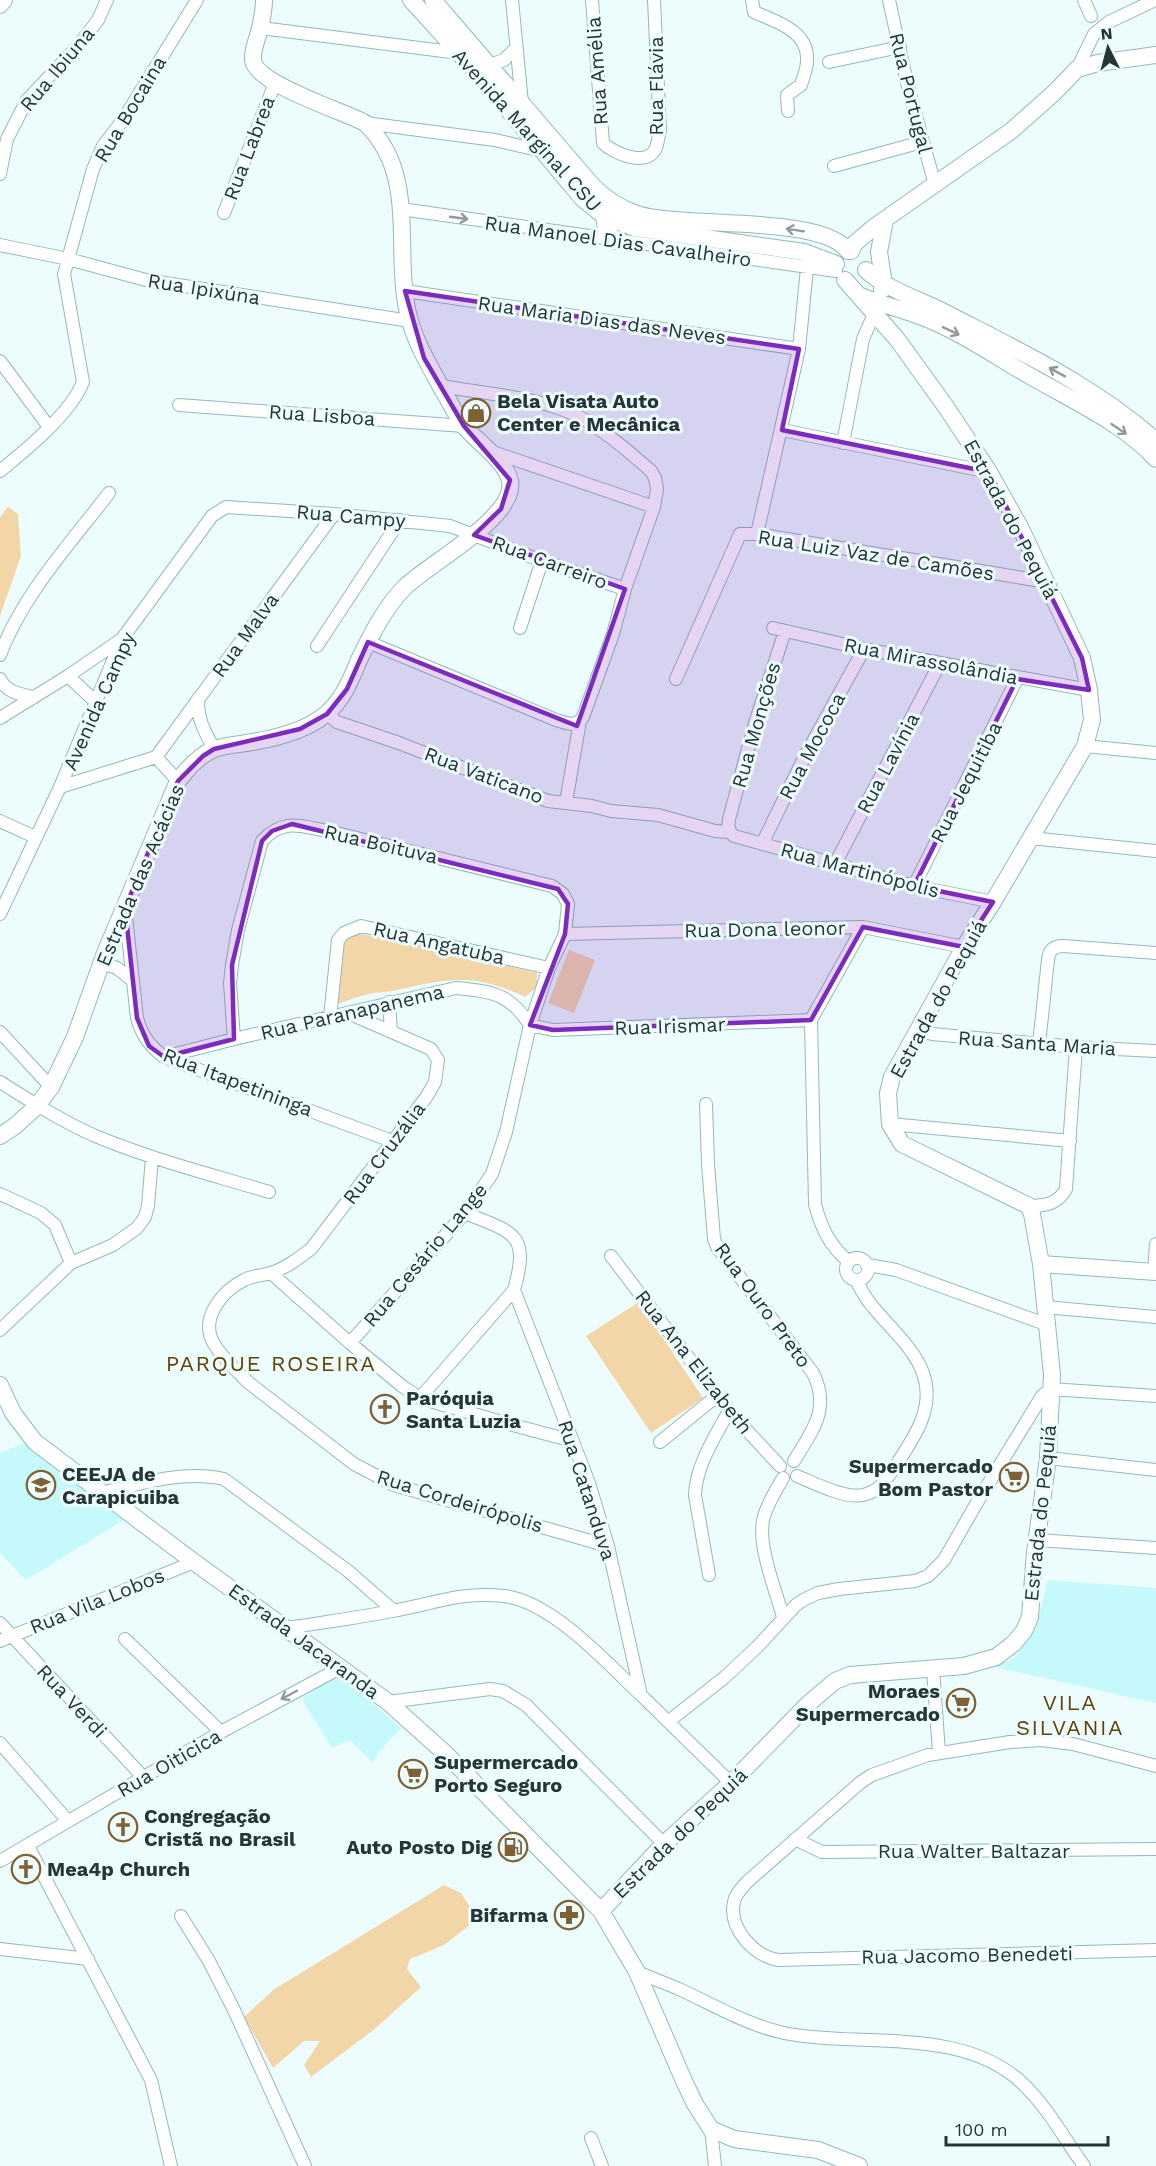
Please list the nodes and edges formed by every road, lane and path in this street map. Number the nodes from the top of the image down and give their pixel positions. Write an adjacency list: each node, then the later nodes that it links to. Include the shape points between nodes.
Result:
1 (4, 0): 14 (main road)
2 (107, 0): 34 (street, Rua Ibiuna, via 98,20 78,46 27,100)
3 (197, 0): 46 (street, Rua Bocaina, via 103,146)
4 (264, 0): 16 (main road, Estrada das Acácias)
5 (411, 0): 17 (main road, Avenida Marginal CSU)
6 (433, 0): 17 (main road, Avenida Marginal CSU)
7 (512, 0): 19 (street)
8 (592, 0): 32 (street, Rua Amélia)
9 (654, 0): 32 (street, Rua Flávia, via 660,131 655,150 649,155 628,158)
10 (752, 0): 27 (street, via 754,12 799,34 806,47 801,85 787,95)
11 (889, 0): 18 (street, Rua Portugal)
12 (1084, 0): 15 (street)
13 (1155, 0): 24 (street, via 1109,22 1094,34)
14 (0, 5)
15 (1091, 16)
16 (261, 27): 20 (street); 25 (main road, Estrada das Acácias, via 254,64)
17 (448, 30): 20 (main road, Avenida Marginal CSU); 23 (main road, Avenida Marginal CSU)
18 (900, 47): 22 (street); 31 (street, Rua Portugal)
19 (515, 49): 23 (street, via 504,60); 26 (street)
20 (459, 53): 29 (main road, Avenida Marginal CSU)
21 (1156, 56): 24 (main road)
22 (829, 62)
23 (490, 65): 26 (main road, Avenida Marginal CSU)
24 (1077, 69): 37 (main road, via 1011,131)
25 (274, 83): 28 (main road, Estrada das Acácias); 39 (street, Rua Labrea)
26 (522, 103): 29 (main road, Avenida Marginal CSU)
27 (788, 111)
28 (365, 123): 30 (street); 38 (main road, Estrada das Acácias, via 393,164)
29 (529, 124): 30 (street); 33 (main road, Avenida Marginal CSU); 44 (main road, Avenida Marginal CSU, one-way to 29, via 831,237 812,232 638,214 599,193)
30 (495, 140): 33 (street)
31 (922, 142): 35 (street); 37 (street, Rua Portugal)
32 (603, 143)
33 (542, 151): 40 (main road, Avenida Marginal CSU)
34 (1, 152): 36 (street, Rua Ibiuna)
35 (834, 166)
36 (0, 174)
37 (935, 185): 41 (main road)
38 (401, 209): 42 (street, Rua Manoel Dias Cavalheiro, one-way to 42); 51 (main road, Estrada das Acácias)
39 (224, 213)
40 (603, 216): 42 (main road, via 606,230); 49 (main road, Avenida Marginal CSU, via 635,228 804,252)
41 (885, 220): 44 (main road); 45 (main road)
42 (616, 241): 47 (street, Rua Manoel Dias Cavalheiro)
43 (0, 245): 46 (street, Rua Ipixúna)
44 (849, 251): 48 (main road, via 861,254); 49 (main road, via 838,258)
45 (879, 252): 48 (main road); 50 (main road)
46 (68, 259): 54 (street, Rua Ipixúna, via 146,280); 62 (street, Rua Bocaina, via 64,284 83,382 76,397)
47 (807, 268): 49 (street, Rua Manoel Dias Cavalheiro); 56 (street)
48 (866, 268): 49 (main road, via 858,280); 50 (main road)
49 (839, 272): 52 (main road, via 857,295)
50 (884, 284): 52 (main road); 57 (main road, via 924,302)
51 (405, 291): 54 (main road, Estrada das Acácias); 56 (street, Rua Maria Dias das Neves)
52 (876, 309): 53 (main road); 55 (main road, Estrada do Pequiá); 65 (street, via 863,339)
53 (918, 315): 55 (main road, via 906,322); 57 (main road, one-way to 57)
54 (410, 321): 59 (main road, Estrada das Acácias, via 424,358)
55 (897, 339): 69 (main road, Estrada do Pequiá)
56 (800, 349): 63 (street)
57 (1014, 357): 64 (main road, one-way to 57, via 1088,389); 67 (main road, one-way to 67, via 1125,433)
58 (0, 361): 62 (street)
59 (441, 386): 61 (main road, Estrada das Acácias); 72 (street, via 542,403 566,411 602,432 651,471 657,489)
60 (179, 405): 61 (street, Rua Lisboa)
61 (464, 426): 66 (main road, Estrada das Acácias)
62 (49, 427): 68 (street, Rua Bocaina)
63 (782, 430): 65 (street); 75 (street)
64 (1156, 441)
65 (843, 442): 69 (street)
66 (489, 451): 72 (street); 76 (main road, Estrada das Acácias, via 510,480 509,494 501,509)
67 (1156, 459)
68 (0, 471)
69 (989, 472): 78 (main road, Estrada do Pequiá)
70 (109, 493): 86 (street, via 30,598)
71 (226, 507): 73 (street, Rua Campy); 82 (street, Avenida Campy, via 212,516)
72 (654, 507): 79 (street)
73 (334, 514): 74 (street, Rua Campy); 94 (street, Rua Malva)
74 (400, 520): 76 (street, Rua Campy, via 450,526); 84 (street)
75 (757, 534): 78 (street, Rua Luiz Vaz de Camões); 90 (street, Rua Luiz Vaz de Camões, via 740,534)
76 (474, 535): 77 (street, Rua Carreiro); 83 (main road, Estrada das Acácias, via 404,588)
77 (542, 561): 79 (street, Rua Carreiro); 80 (street)
78 (1047, 582): 92 (main road, Estrada do Pequiá, via 1082,658)
79 (625, 590): 98 (street)
80 (520, 628)
81 (779, 630): 85 (street, Rua Mirassolândia); 108 (street, Rua Monções)
82 (122, 639): 88 (street); 95 (street, Avenida Campy)
83 (368, 642): 96 (main road, Estrada das Acácias, via 347,689); 98 (street, via 556,720 572,725)
84 (316, 646)
85 (864, 649): 87 (street, Rua Mirassolândia); 111 (street, Rua Mococa)
86 (0, 655)
87 (940, 663): 91 (street, Rua Mirassolândia); 113 (street, Rua Lavínia)
88 (68, 676): 93 (street); 95 (street)
89 (0, 679): 93 (street, via 12,692)
90 (676, 679)
91 (1017, 679): 92 (street, Rua Mirassolândia); 114 (street, Rua Jequitiba)
92 (1089, 690): 99 (main road, Estrada do Pequiá, via 1092,720)
93 (34, 697): 97 (street)
94 (198, 698): 100 (street, via 201,725); 102 (street, Rua Malva)
95 (96, 702): 104 (street, Avenida Campy)
96 (327, 714): 100 (main road, Estrada das Acácias, via 300,729); 105 (street, Rua Vaticano, via 337,722 548,801)
97 (0, 718)
98 (582, 719): 105 (street)
99 (1085, 746): 101 (street); 110 (main road, Estrada do Pequiá)
100 (214, 749): 103 (main road, Estrada das Acácias)
101 (1156, 753)
102 (156, 757): 103 (street); 104 (street)
103 (178, 781): 116 (main road, Estrada das Acácias)
104 (60, 787): 109 (street, Avenida Campy)
105 (566, 802): 106 (street, Rua Vaticano)
106 (647, 814): 108 (street, Rua Martinópolis, via 715,831)
107 (0, 821): 109 (street)
108 (729, 826): 111 (street, Rua Martinópolis, via 734,836)
109 (35, 837): 117 (street, Avenida Campy)
110 (1031, 838): 112 (street); 115 (main road, Estrada do Pequiá)
111 (762, 844): 113 (street, Rua Martinópolis)
112 (1156, 851)
113 (835, 864): 114 (street, Rua Martinópolis)
114 (914, 886): 115 (street, Rua Martinópolis)
115 (993, 902): 120 (main road, Estrada do Pequiá)
116 (126, 908): 122 (main road, Estrada das Acácias); 124 (street, Rua Itapetininga)
117 (0, 914)
118 (862, 927): 119 (street, Rua Dona leonor); 120 (street, Rua Dona leonor); 128 (street)
119 (565, 934): 123 (street, Rua Boituva); 133 (street, Rua Boituva, via 568,904 552,886 328,831 292,824 282,826 262,841 238,930 230,983)
120 (964, 947): 131 (main road, Estrada do Pequiá)
121 (1156, 953): 134 (street, via 1057,946 1048,960)
122 (102, 963): 124 (street, via 117,968); 139 (main road, Estrada das Acácias, via 75,1037)
123 (549, 968): 127 (street, Rua Angatuba, via 361,926 338,940); 129 (street, Rua Boituva)
124 (132, 980): 137 (street, Rua Itapetininga, via 140,1030 149,1046)
125 (389, 1002): 126 (street, Rua Paranapanema); 129 (street, Rua Paranapanema, via 456,988 481,991 506,998); 130 (street)
126 (348, 1013): 127 (street, Rua Paranapanema); 130 (street, Rua Cruzália)
127 (330, 1017): 133 (street, Rua Paranapanema)
128 (811, 1020): 129 (street, Rua Irismar, via 553,1030); 153 (street, via 815,1204 830,1243)
129 (530, 1025): 150 (street, Rua Cesário Lange, via 497,1161 481,1193)
130 (391, 1031): 144 (street, Rua Cruzália, via 431,1049 438,1060 435,1082)
131 (918, 1031): 134 (street, Rua Santa Maria); 142 (main road, Estrada do Pequiá, via 892,1077 888,1093)
132 (0, 1032): 139 (street)
133 (234, 1039): 137 (street, Rua Paranapanema)
134 (1039, 1044): 135 (street, Rua Santa Maria)
135 (1076, 1047): 136 (street, Rua Santa Maria); 145 (street)
136 (1156, 1051)
137 (164, 1057): 144 (street, Rua Itapetininga)
138 (0, 1082): 141 (street)
139 (51, 1087): 141 (main road, Estrada das Acácias)
140 (706, 1104): 175 (street, Rua Ouro Preto, via 717,1247 813,1373 820,1390 820,1413)
141 (37, 1106): 143 (main road, Estrada das Acácias); 146 (street)
142 (890, 1124): 145 (street); 149 (main road, via 902,1144)
143 (0, 1136)
144 (392, 1141): 158 (street, Rua Cruzália, via 311,1249)
145 (1070, 1141): 149 (street, via 1066,1189 1061,1197 1043,1206)
146 (152, 1158): 147 (street); 154 (street, via 148,1206 137,1228 113,1245)
147 (269, 1192)
148 (0, 1194): 154 (street, via 41,1213 55,1226)
149 (1029, 1206): 155 (main road, Estrada do Pequiá)
150 (465, 1213): 160 (street, via 516,1239 521,1258); 165 (street, Rua Cesário Lange)
151 (1156, 1244): 157 (street)
152 (612, 1256): 168 (street, Rua Ana Elizabeth)
153 (849, 1262): 156 (street, via 859,1258); 159 (street, via 846,1271)
154 (71, 1263): 164 (street)
155 (1041, 1264): 157 (main road); 161 (main road, Estrada do Pequiá)
156 (868, 1265): 159 (street, via 866,1276); 163 (street, via 896,1270)
157 (1155, 1272)
158 (272, 1273): 165 (street); 181 (street, Rua Cordeirópolis, via 250,1277 226,1292 213,1308 210,1323 213,1342 255,1388 354,1464 385,1481)
159 (856, 1280): 178 (street, via 872,1306 917,1360 927,1394 924,1415 916,1435 883,1485 870,1492 851,1495)
160 (514, 1290): 170 (street); 172 (street, Rua Catanduva)
161 (1045, 1307): 162 (street); 163 (main road, Estrada do Pequiá)
162 (1156, 1317)
163 (1048, 1324): 167 (main road, Estrada do Pequiá)
164 (0, 1330)
165 (350, 1343): 170 (street)
166 (0, 1385): 179 (main road, Estrada Jacaranda, via 35,1442)
167 (1050, 1389): 169 (street); 174 (main road, Estrada do Pequiá); 186 (street, via 1042,1396 944,1560 928,1576 818,1593)
168 (718, 1395): 171 (street, Rua Ana Elizabeth); 173 (street)
169 (1156, 1396)
170 (420, 1398): 172 (street)
171 (729, 1411): 177 (street, Rua Ana Elizabeth); 184 (street, via 695,1485)
172 (573, 1441): 181 (street, Rua Catanduva)
173 (660, 1442)
174 (1048, 1458): 176 (street); 180 (main road, Estrada do Pequiá)
175 (794, 1461): 177 (street, via 788,1460); 178 (street, via 799,1470)
176 (1156, 1470)
177 (781, 1472): 178 (street, via 792,1480); 186 (street, via 762,1526)
178 (797, 1476)
179 (102, 1493): 183 (main road, Estrada Jacaranda); 185 (street, via 173,1477 207,1475 224,1479 348,1571)
180 (1037, 1540): 182 (street); 192 (main road, Estrada do Pequiá, via 1030,1617 1013,1644 996,1657)
181 (608, 1546): 193 (street, Rua Catanduva)
182 (1156, 1548)
183 (194, 1562): 188 (main road, Estrada Jacaranda); 189 (street, Rua Vila Lobos)
184 (709, 1575)
185 (394, 1611): 188 (street); 193 (street, via 453,1596 520,1598 573,1632)
186 (783, 1617): 195 (street, via 725,1677)
187 (0, 1623): 189 (street, Rua Verdi)
188 (288, 1628): 191 (main road, Estrada Jacaranda)
189 (6, 1639): 200 (street, Rua Verdi)
190 (125, 1639): 196 (street)
191 (340, 1668): 194 (main road, Estrada Jacaranda); 196 (street, Rua Oiticica, one-way to 196)
192 (933, 1669): 198 (street); 201 (main road, Estrada do Pequiá, via 850,1675 834,1681)
193 (642, 1696): 195 (street)
194 (388, 1702): 204 (street, via 490,1689 509,1694 526,1705); 208 (main road, Estrada Jacaranda, via 447,1755)
195 (669, 1721): 201 (street)
196 (221, 1732): 200 (street, Rua Oiticica)
197 (0, 1743): 202 (street)
198 (939, 1753): 199 (street, via 1041,1740 1073,1744); 203 (street, via 867,1778)
199 (1156, 1766)
200 (144, 1778): 202 (street, Rua Oiticica)
201 (731, 1783): 204 (main road, Estrada do Pequiá)
202 (68, 1821): 205 (street, Rua Oiticica)
203 (795, 1839): 206 (street, Rua Walter Baltazar, via 822,1852); 211 (street, Rua Jacomo Benedeti, via 747,1882 734,1902 736,1928 768,1958)
204 (664, 1844): 208 (main road, Estrada do Pequiá)
205 (27, 1846): 207 (street, Rua Oiticica); 212 (street)
206 (1156, 1849)
207 (0, 1861)
208 (601, 1911): 213 (main road, Estrada do Pequiá)
209 (181, 1916): 217 (street, via 234,2010)
210 (0, 1949): 212 (street)
211 (1156, 1950)
212 (88, 1959): 216 (street, via 151,2080)
213 (637, 1972): 214 (main road, Estrada do Pequiá, via 684,2081); 221 (street, via 782,2032 826,2039 932,2045 989,2062 1023,2084)
214 (711, 2129): 219 (street); 220 (main road, via 734,2139 818,2150)
215 (591, 2138): 218 (street)
216 (171, 2166)
217 (305, 2166)
218 (602, 2166)
219 (715, 2166)
220 (859, 2166)
221 (1084, 2166)

